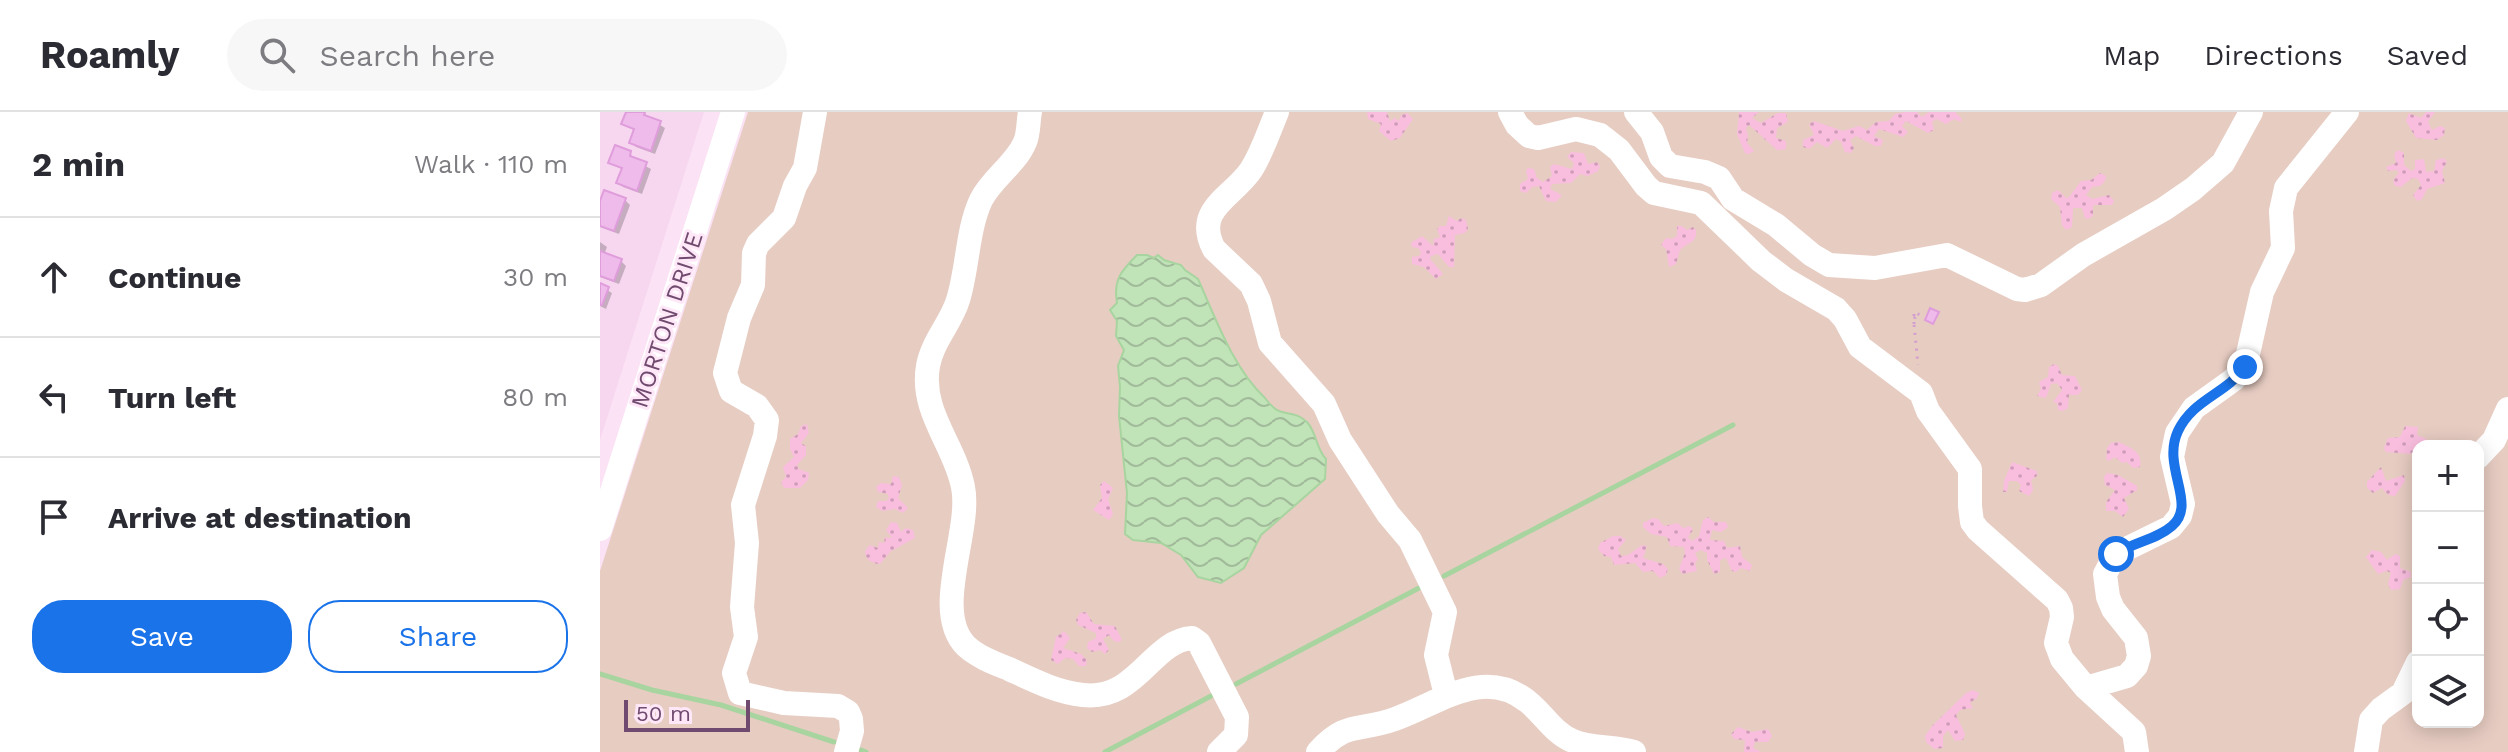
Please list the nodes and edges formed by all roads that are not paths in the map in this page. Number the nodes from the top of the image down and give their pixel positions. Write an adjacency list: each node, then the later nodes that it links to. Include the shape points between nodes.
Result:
1 (733, 112): 11 (street, MORTON DRIVE)
2 (815, 112): 15 (street, via 805,168 784,218 754,253 753,285 725,373 731,391 757,406 767,420 743,505 746,637 734,673 740,693 784,703 832,705 848,712 852,731)
3 (1030, 112): 16 (street, via 1027,139 979,206 958,301 928,367 932,413 963,484 953,593 957,635 985,659 1057,690 1085,696 1105,695 1130,683 1175,644 1192,638 1237,717 1236,735)
4 (1277, 112): 14 (street, via 1250,171 1213,211 1210,242 1251,284 1270,343 1324,404 1340,440 1410,540 1445,612 1436,655)
5 (1510, 112): 13 (street, via 1529,136 1576,129 1600,135 1654,193 1701,203 1761,261 1836,309 1860,347 1921,393 1970,469 1972,522 2057,600 2062,617 2056,643)
6 (1636, 112): 7 (street, via 1670,166 1719,178 1733,199 1829,265 1875,268 1947,255 2025,290 2041,285 2209,177 2223,163)
7 (2251, 112)
8 (2347, 112): 13 (street, via 2286,188 2283,248 2262,292 2245,367 2194,408 2177,433 2172,457 2183,504 2180,516 2171,527 2116,554 2105,574 2113,609 2136,638 2136,666 2127,676)
9 (2508, 409): 10 (street)
10 (2484, 451)
11 (600, 529)
12 (2412, 674): 20 (street, via 2403,693 2371,720)
13 (2086, 688): 19 (street, via 2134,732)
14 (1446, 695): 17 (street, via 1385,723 1346,729); 18 (street, via 1488,685 1509,690 1574,742)
15 (846, 752)
16 (1219, 752)
17 (1318, 752)
18 (1634, 752)
19 (2137, 752)
20 (2366, 752)

